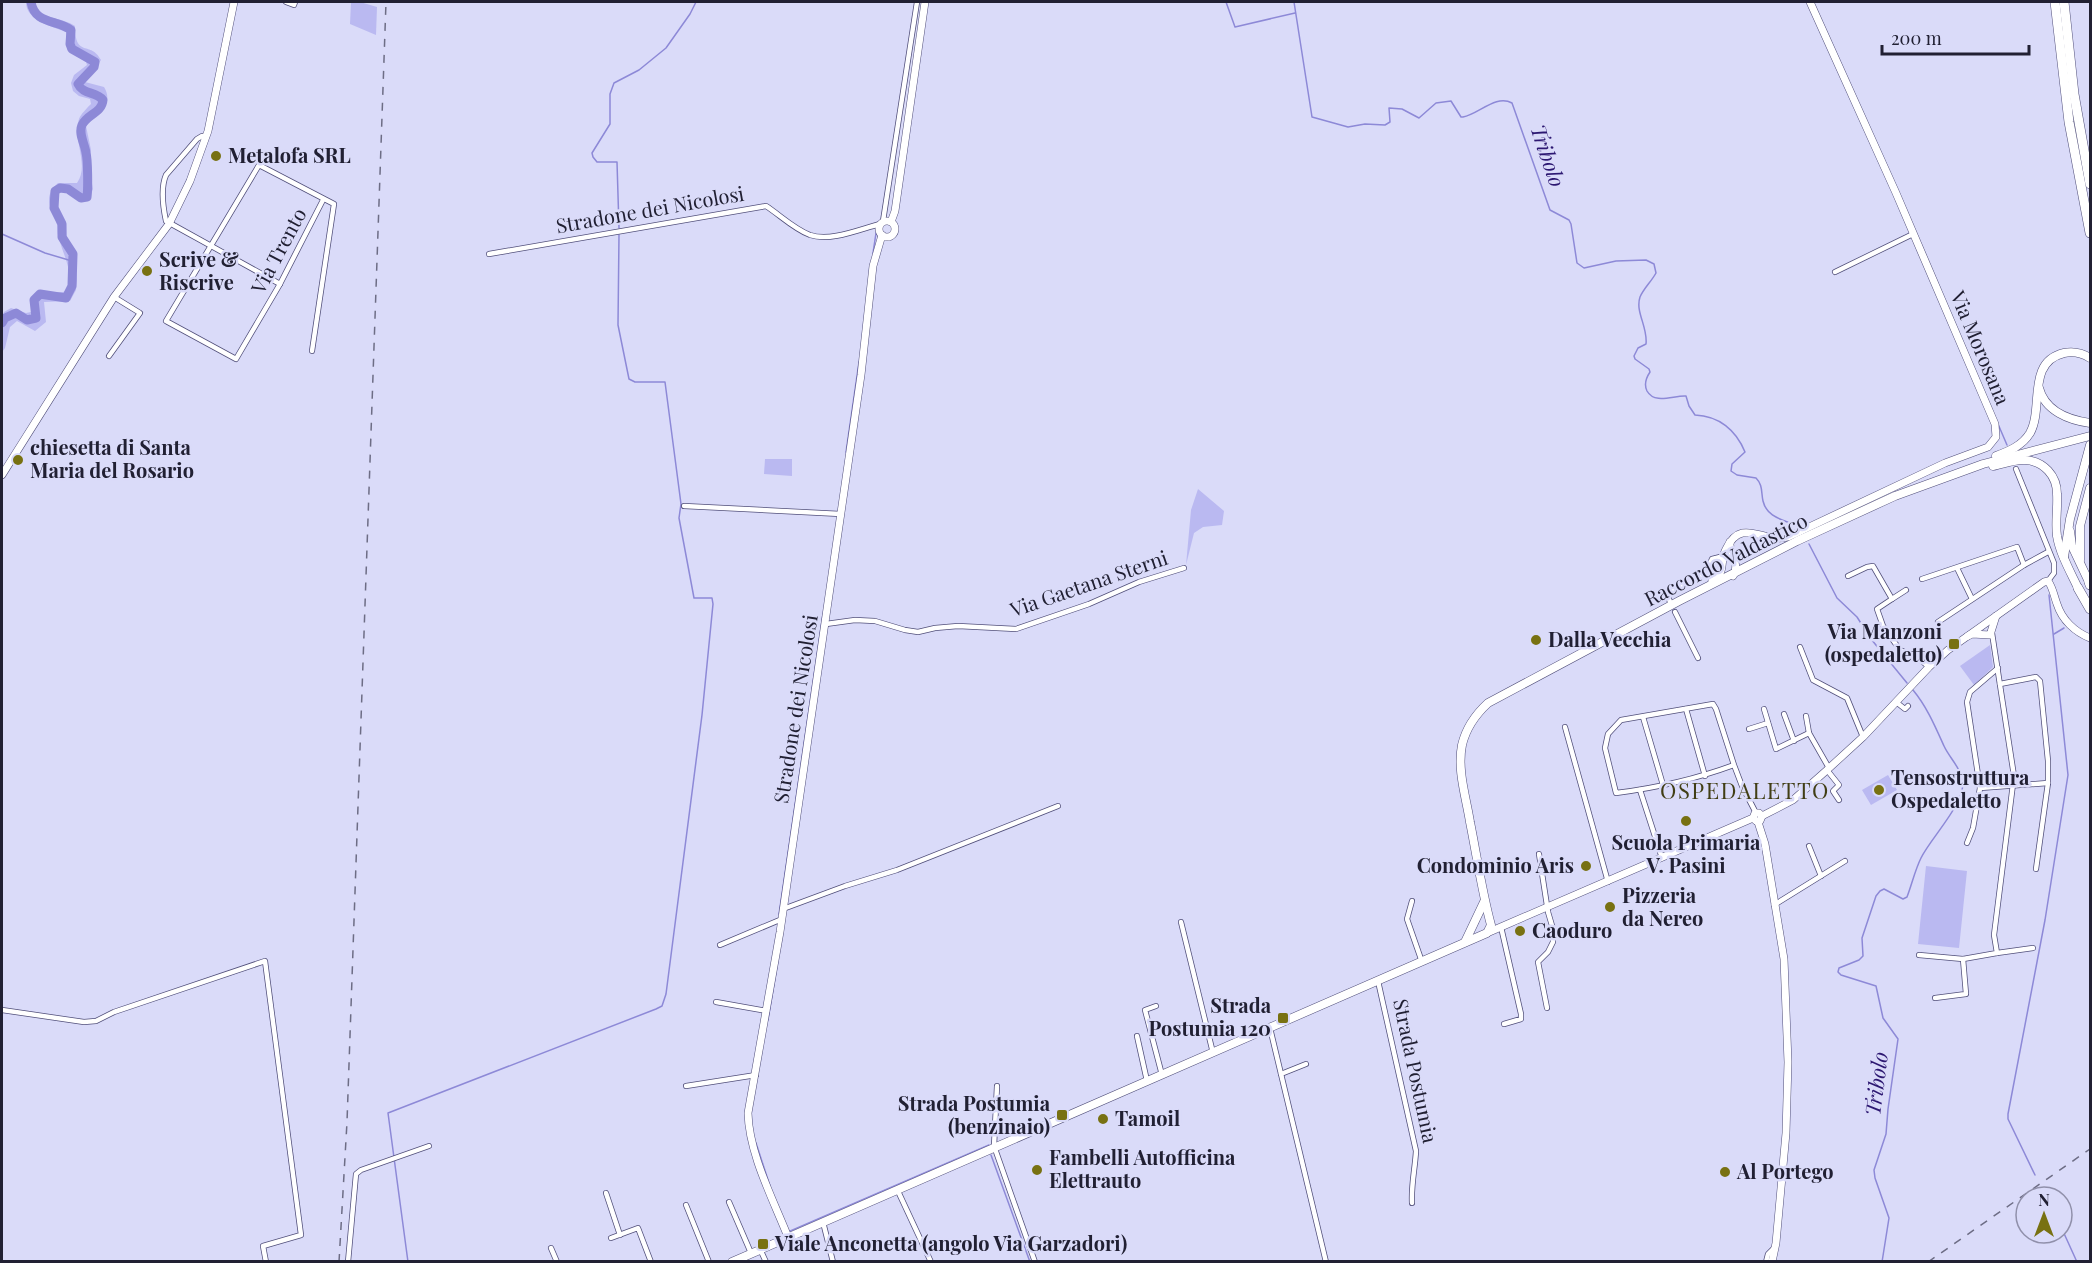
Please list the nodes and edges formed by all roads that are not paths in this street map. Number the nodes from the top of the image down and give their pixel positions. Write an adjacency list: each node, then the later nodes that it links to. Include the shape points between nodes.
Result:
1 (234, 2): 9 (street)
2 (286, 2): 3 (street)
3 (295, 2)
4 (917, 2): 12 (street, Stradone dei Nicolosi)
5 (925, 2): 12 (street, Stradone dei Nicolosi, via 895,211)
6 (1810, 2): 15 (street, Via Morosana)
7 (2055, 2): 14 (highway, via 2069,122)
8 (2064, 2): 10 (highway, via 2074,94)
9 (206, 136): 13 (street); 13 (street, via 197,139 163,182 164,212)
10 (2091, 184)
11 (323, 200): 17 (street, via 259,165); 20 (street, Via Trento); 22 (street, via 334,204)
12 (885, 222): 16 (street, Stradone dei Nicolosi, via 879,231); 16 (street, Stradone dei Nicolosi, via 895,226 894,233); 18 (street, Stradone dei Nicolosi, via 834,235 810,235 766,206)
13 (169, 224): 17 (street); 21 (street)
14 (2091, 232)
15 (1913, 234): 19 (street); 39 (street, Via Morosana, via 1995,424 1995,441 1791,536 1776,539 1745,532)
16 (882, 235): 35 (street, Stradone dei Nicolosi, via 873,266)
17 (212, 247): 20 (street); 20 (street, Via Trento, via 166,321 236,359)
18 (489, 254)
19 (1835, 272)
20 (280, 284)
21 (114, 297): 23 (street, via 140,313); 31 (street)
22 (312, 351)
23 (109, 356)
24 (2091, 358): 25 (main road, via 2076,352 2059,355 2045,365)
25 (2039, 380): 26 (main road, via 2043,398 2054,410); 30 (main road, via 2034,421 2024,441)
26 (2091, 423)
27 (2091, 436): 30 (main road)
28 (2091, 445): 37 (main road)
29 (2016, 469): 41 (street)
30 (1961, 471): 32 (main road, Raccordo Valdastico)
31 (2, 475)
32 (1939, 479): 36 (main road, Raccordo Valdastico); 42 (main road, via 2020,460 2045,467 2057,485 2056,535)
33 (2091, 489): 45 (main road, via 2080,525)
34 (684, 506): 35 (street)
35 (841, 514): 63 (street, Stradone dei Nicolosi)
36 (1839, 522): 38 (main road, Raccordo Valdastico); 40 (main road, Raccordo Valdastico)
37 (2069, 527): 42 (main road); 45 (main road, via 2072,546)
38 (1806, 537): 43 (street, via 1750,562); 49 (main road, Raccordo Valdastico)
39 (1731, 542): 43 (street); 44 (street)
40 (1785, 552): 49 (street); 59 (main road, Raccordo Valdastico)
41 (2048, 552): 46 (street); 52 (street, via 2055,568)
42 (2064, 558): 54 (main road)
43 (1735, 559): 44 (street, via 1730,556); 49 (street)
44 (1724, 560): 49 (street, via 1728,569); 58 (street, via 1712,559 1706,573 1671,591); 59 (street, via 1717,579)
45 (2080, 560): 53 (main road)
46 (2024, 565): 48 (street, via 2017,547); 57 (street)
47 (1184, 568): 63 (street, Via Gaetana Sterni, via 1016,629 957,626 918,632 875,621)
48 (1957, 568): 51 (street); 57 (street)
49 (1736, 573): 59 (main road, Raccordo Valdastico)
50 (1848, 576): 56 (street, via 1873,566)
51 (1922, 579)
52 (2048, 581): 61 (street, Strada Postumia); 67 (street, via 2068,624)
53 (2090, 584)
54 (2078, 588): 60 (highway)
55 (1906, 590): 56 (street)
56 (1892, 599): 70 (street, via 1876,609 1884,626 1900,650)
57 (1971, 599): 62 (street)
58 (1670, 602)
59 (1678, 606): 69 (street); 105 (main road, Raccordo Valdastico, via 1498,696 1481,709 1470,725 1462,745 1461,766)
60 (2091, 609)
61 (1997, 614): 64 (street, Strada Postumia); 65 (street)
62 (1938, 622)
63 (826, 624): 109 (street, Stradone dei Nicolosi)
64 (1983, 625): 65 (street, via 1980,630); 66 (street, Strada Postumia)
65 (1988, 633): 66 (street); 71 (street)
66 (1967, 636): 70 (street, Strada Postumia)
67 (2091, 639)
68 (1800, 647): 84 (street, via 1813,680 1847,698)
69 (1698, 658)
70 (1929, 667): 73 (street, Strada Postumia)
71 (1998, 668): 72 (street); 92 (street, via 1970,692 1967,702)
72 (2000, 684): 89 (street, via 2036,677 2040,680); 91 (street, via 2014,766)
73 (1896, 702): 77 (street); 84 (street, Strada Postumia)
74 (1686, 709): 79 (street); 86 (street, via 1714,704); 88 (street)
75 (1764, 709): 80 (street)
76 (1784, 714): 85 (street)
77 (1911, 714)
78 (1806, 716): 83 (street)
79 (1643, 717): 90 (street); 93 (street, via 1616,723 1605,748 1616,793)
80 (1768, 723): 82 (street); 85 (street, via 1776,749)
81 (1565, 727): 104 (street)
82 (1749, 729)
83 (1809, 733): 85 (street); 87 (street)
84 (1863, 737): 87 (street, Strada Postumia)
85 (1794, 741)
86 (1734, 765): 88 (street); 96 (street)
87 (1828, 769): 94 (street, via 1839,785 1833,791); 96 (street, Strada Postumia, via 1793,800)
88 (1705, 776): 90 (street)
89 (2048, 783): 91 (street); 102 (street)
90 (1663, 784): 93 (street)
91 (2013, 786): 92 (street); 120 (street, via 1994,935)
92 (1980, 788): 97 (street)
93 (1640, 790): 100 (street)
94 (1839, 800)
95 (1058, 806): 109 (street, via 897,870)
96 (1757, 817): 100 (street, Strada Postumia); 107 (street)
97 (1967, 843)
98 (1809, 846): 103 (street)
99 (1539, 854): 108 (street)
100 (1662, 858): 104 (street, Strada Postumia)
101 (1845, 861): 103 (street)
102 (2036, 869)
103 (1821, 876): 107 (street)
104 (1608, 882): 108 (street, Strada Postumia)
105 (1484, 900): 110 (main road, Raccordo Valdastico); 112 (main road, Raccordo Valdastico)
106 (1412, 901): 123 (street, via 1407,920)
107 (1774, 905): 155 (street, via 1784,959 1788,1062)
108 (1547, 908): 115 (street, Strada Postumia); 128 (street, via 1553,942 1538,962)
109 (783, 909): 111 (street, Stradone dei Nicolosi)
110 (1478, 917): 112 (main road, via 1485,916); 114 (main road)
111 (782, 919): 118 (street); 130 (street, Stradone dei Nicolosi)
112 (1490, 921): 115 (street); 116 (main road, via 1491,927)
113 (1181, 922): 134 (street)
114 (1473, 925): 116 (main road, via 1476,932); 117 (main road)
115 (1502, 926): 116 (street, Strada Postumia); 131 (street, via 1521,1014 1518,1022)
116 (1485, 934): 117 (main road, Strada Postumia)
117 (1464, 943): 123 (main road, Strada Postumia)
118 (720, 945)
119 (2033, 948): 120 (street)
120 (1997, 953): 122 (street)
121 (1919, 955): 122 (street)
122 (1963, 959): 125 (street, via 1966,994)
123 (1422, 962): 124 (main road, Strada Postumia)
124 (1378, 981): 132 (main road, Strada Postumia); 147 (street, Strada Postumia, via 1416,1151)
125 (1935, 998)
126 (716, 1002): 130 (street)
127 (1156, 1006): 138 (street, via 1145,1010)
128 (1548, 1008)
129 (2, 1010): 157 (street, via 96,1021 265,961 301,1235 263,1246)
130 (767, 1011): 137 (street, Stradone dei Nicolosi)
131 (1504, 1024)
132 (1270, 1028): 134 (main road, Strada Postumia); 136 (street)
133 (1137, 1036): 139 (street)
134 (1213, 1053): 138 (main road, Strada Postumia)
135 (1306, 1064): 136 (street)
136 (1281, 1074): 167 (street)
137 (756, 1075): 140 (street); 151 (street, Stradone dei Nicolosi, via 748,1126)
138 (1162, 1075): 139 (main road, Strada Postumia)
139 (1147, 1081): 143 (main road, Strada Postumia)
140 (686, 1086)
141 (997, 1086): 143 (street)
142 (429, 1146): 158 (street, via 356,1174)
143 (994, 1146): 144 (main road, Strada Postumia); 166 (street)
144 (897, 1189): 149 (main road, Strada Postumia); 165 (street)
145 (606, 1193): 150 (street)
146 (729, 1202): 156 (street)
147 (1412, 1203)
148 (686, 1205): 161 (street)
149 (823, 1222): 151 (main road, Strada Postumia); 164 (street)
150 (620, 1234): 152 (street); 160 (street, via 638,1228)
151 (788, 1237): 154 (main road, Strada Postumia)
152 (611, 1238)
153 (551, 1248): 159 (street)
154 (760, 1249): 156 (main road, Strada Postumia); 163 (street)
155 (1775, 1249): 168 (street); 169 (street)
156 (751, 1253): 162 (main road, Strada Postumia)
157 (266, 1262)
158 (348, 1262)
159 (557, 1262)
160 (651, 1262)
161 (709, 1262)
162 (732, 1262)
163 (766, 1262)
164 (833, 1262)
165 (931, 1262)
166 (1035, 1262)
167 (1326, 1262)
168 (1766, 1262)
169 (1774, 1262)

